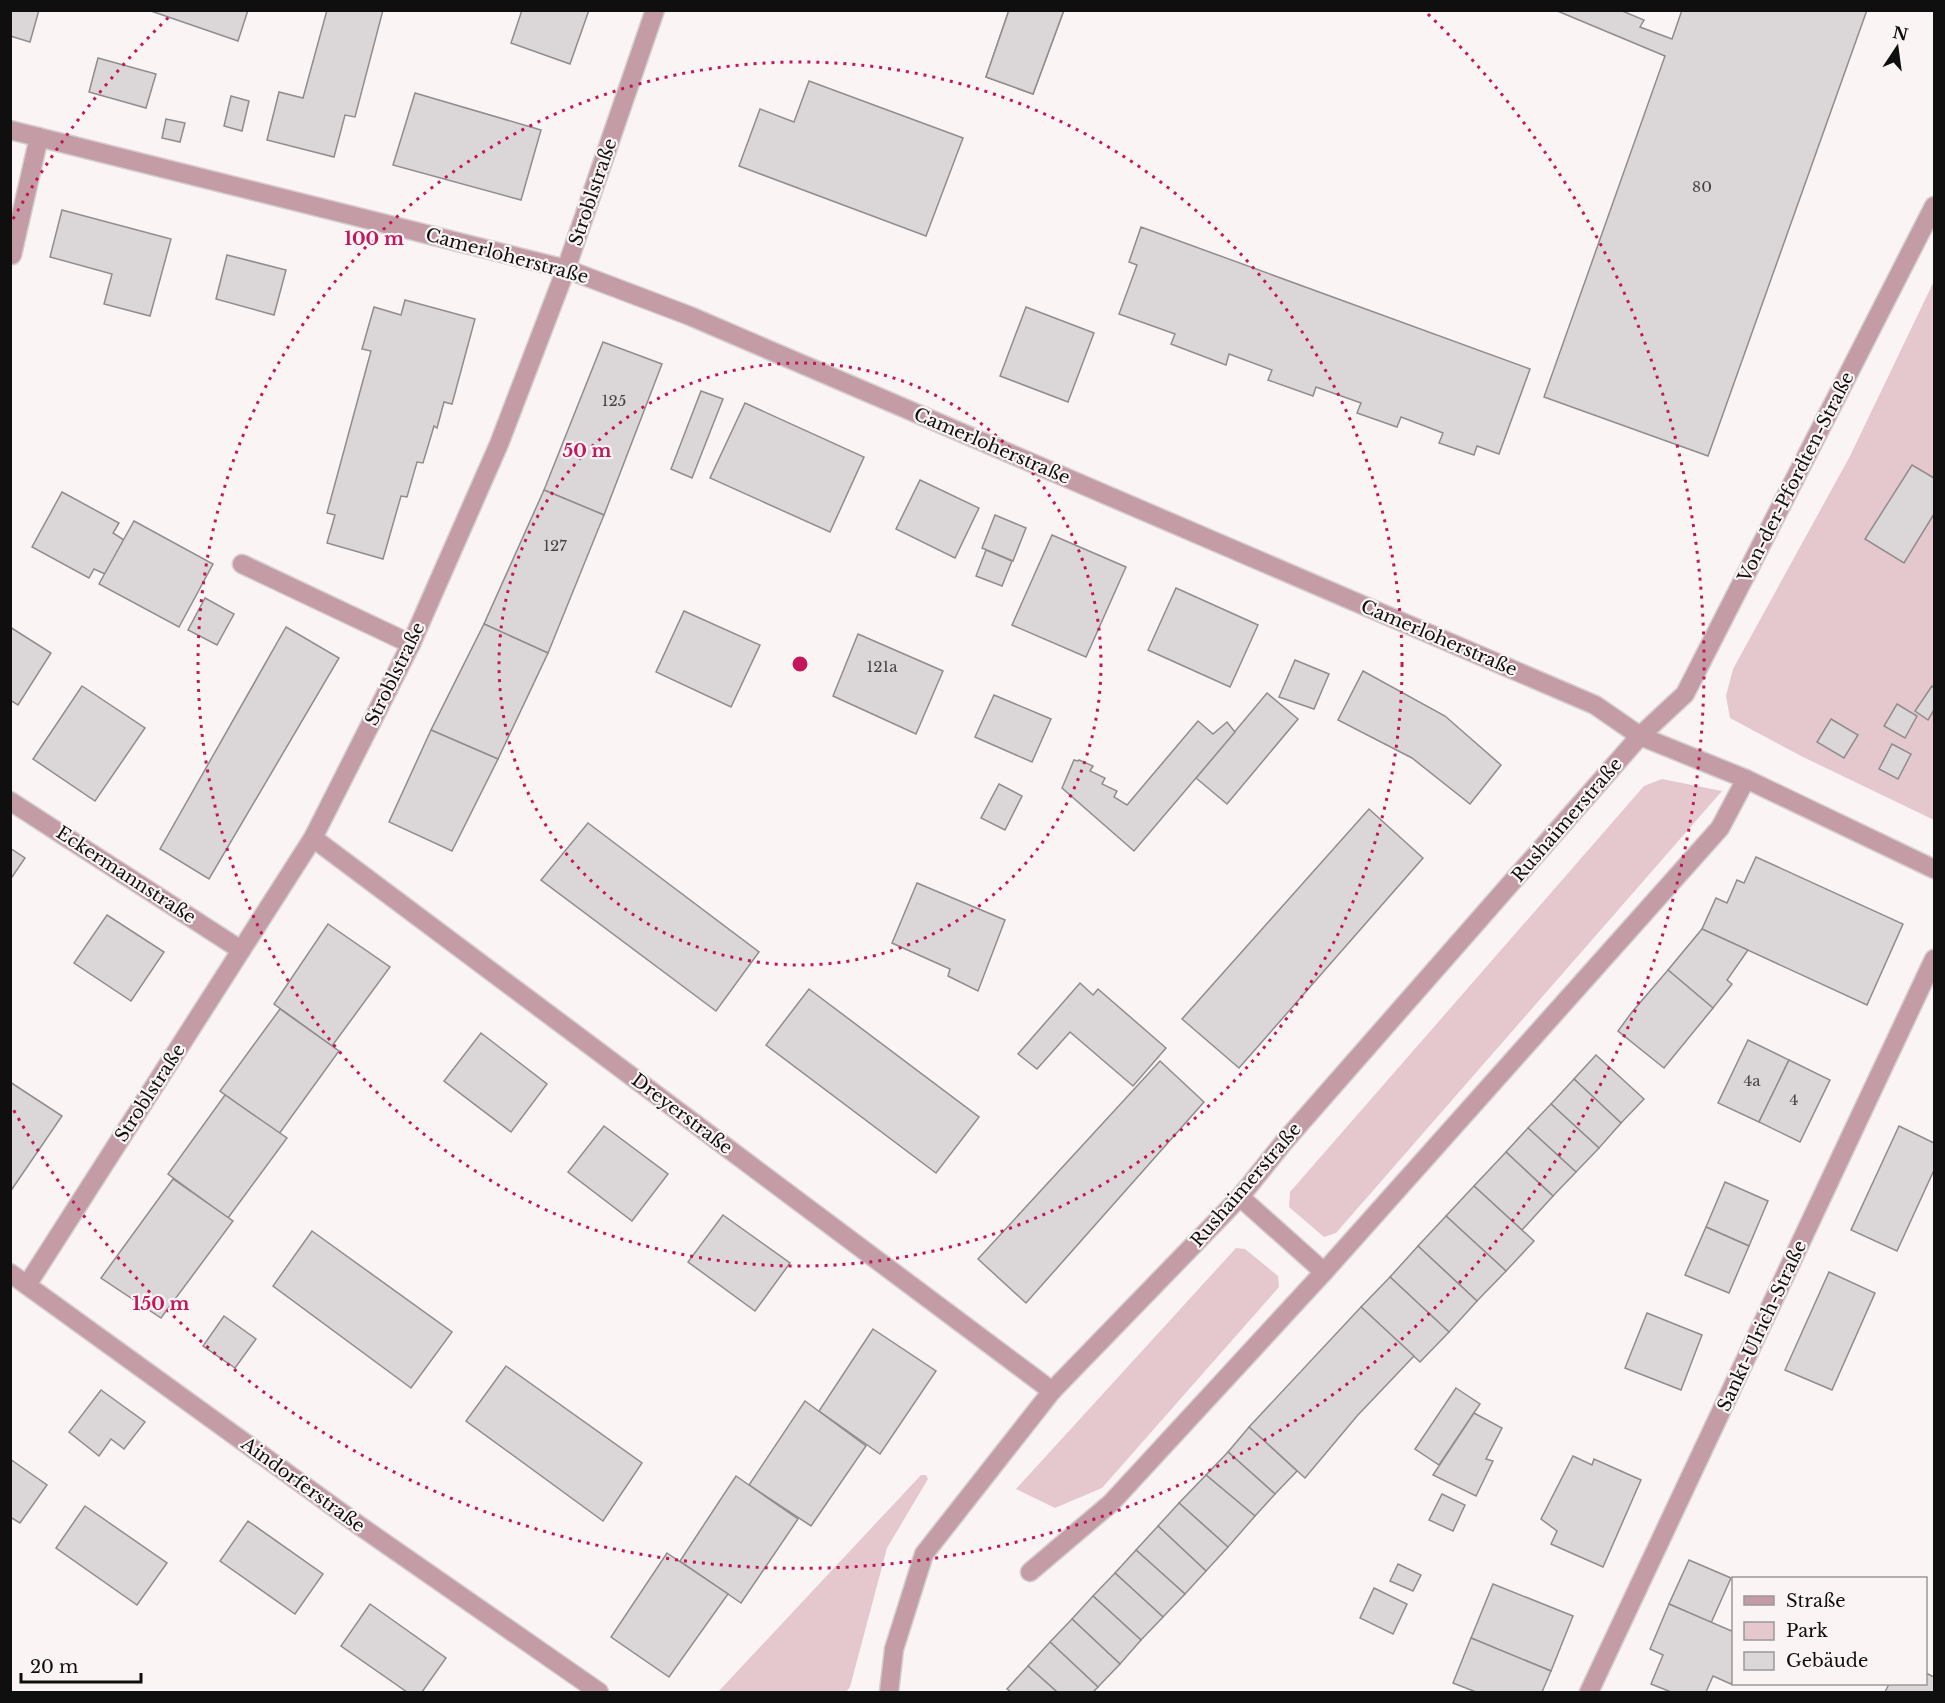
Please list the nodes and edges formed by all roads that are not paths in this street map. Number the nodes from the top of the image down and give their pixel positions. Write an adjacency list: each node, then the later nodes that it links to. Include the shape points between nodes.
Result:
1 (655, 10): 6 (street, Stroblstraße)
2 (10, 130): 3 (street, Camerloherstraße)
3 (39, 137): 5 (street); 6 (street, Camerloherstraße)
4 (1935, 206): 9 (street, Von-der-Pfordten-Straße, via 1685,694)
5 (12, 255)
6 (566, 269): 8 (street, Stroblstraße, via 500,444); 9 (street, Camerloherstraße, via 690,316 1595,705)
7 (242, 564): 8 (street)
8 (411, 644): 12 (street, Stroblstraße)
9 (1640, 736): 10 (street, Camerloherstraße); 16 (street, Rushaimerstraße)
10 (1746, 779): 13 (street, Camerloherstraße); 17 (street, via 1720,828)
11 (10, 801): 14 (street, Eckermannstraße)
12 (313, 838): 14 (street, Stroblstraße); 20 (street, Dreyerstraße)
13 (1935, 869)
14 (242, 950): 19 (street, Stroblstraße)
15 (1935, 959): 24 (street, Sankt-Ulrich-Straße)
16 (1240, 1197): 17 (street); 20 (street, Rushaimerstraße)
17 (1324, 1272): 21 (street, via 1111,1503)
18 (10, 1273): 19 (street, Aindorferstraße)
19 (27, 1285): 22 (street, Aindorferstraße, via 360,1526)
20 (1052, 1391): 23 (street, Rushaimerstraße, via 924,1554 894,1649)
21 (1030, 1572)
22 (599, 1692)
23 (889, 1692)
24 (1589, 1692)

